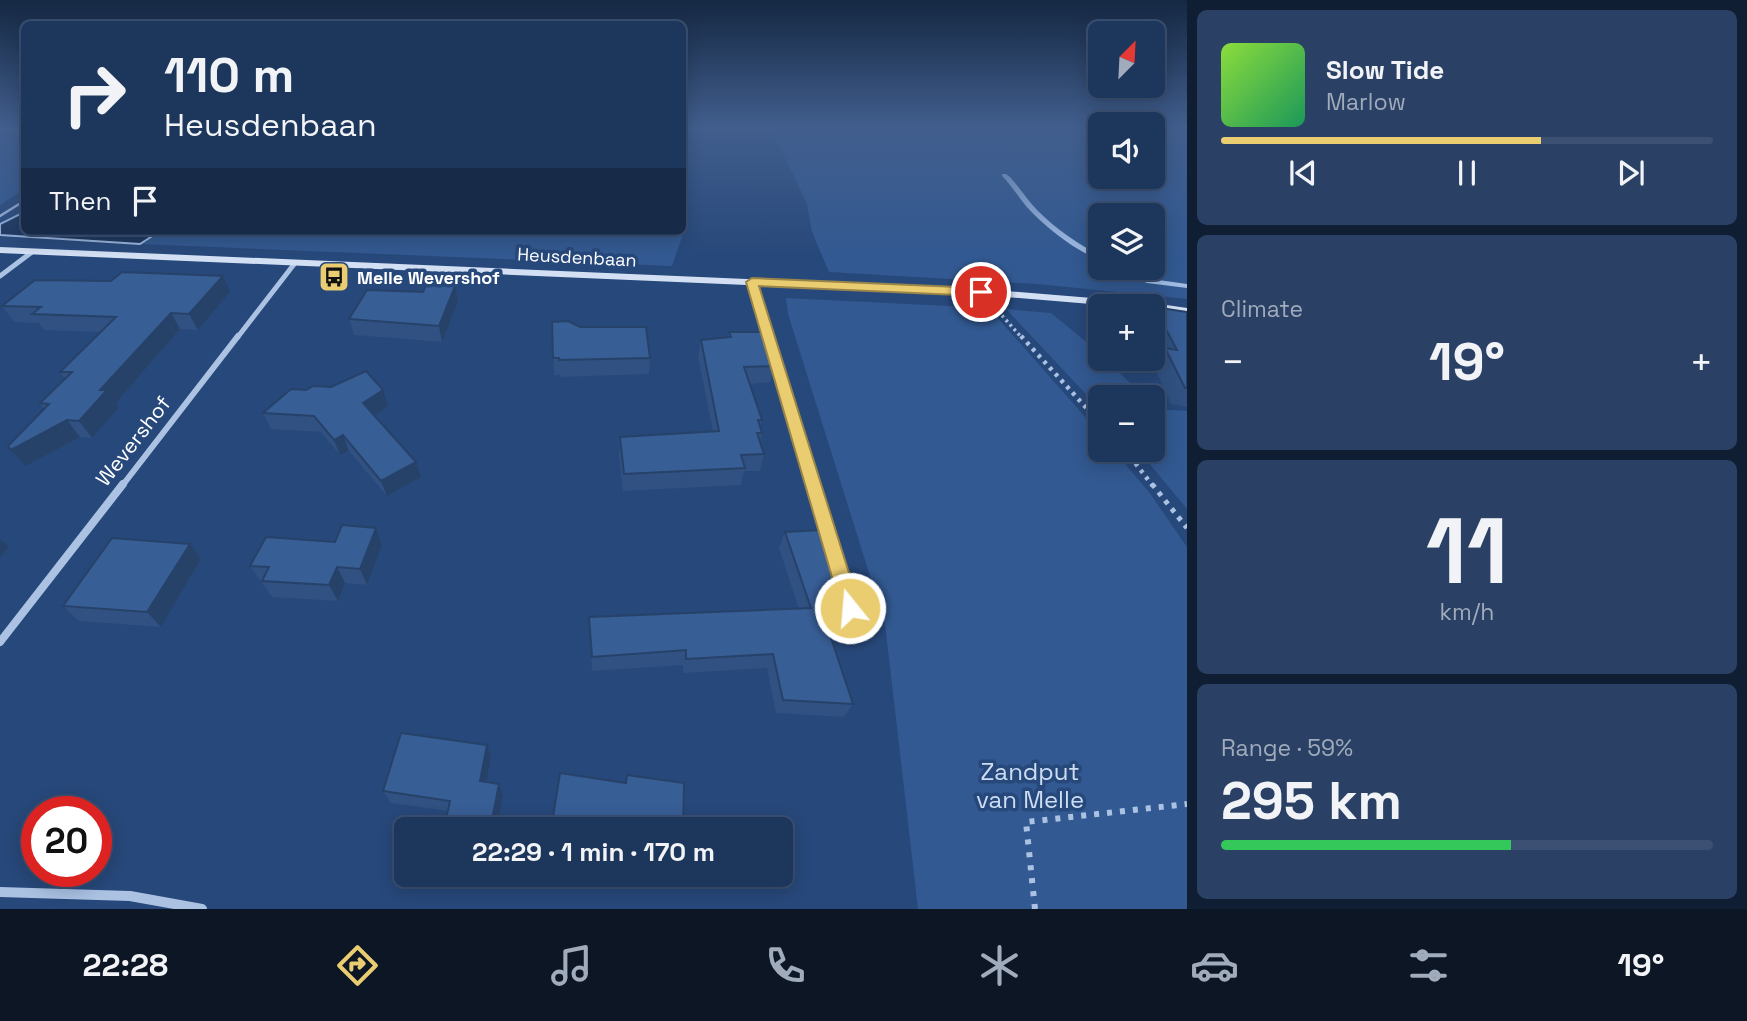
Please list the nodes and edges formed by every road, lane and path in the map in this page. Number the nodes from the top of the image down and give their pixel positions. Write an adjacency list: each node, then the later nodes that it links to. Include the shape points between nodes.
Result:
1 (21, 203): 2 (lane)
2 (0, 216)
3 (0, 250): 4 (main road, Heusdenbaan)
4 (32, 252): 5 (main road, Heusdenbaan); 6 (street)
5 (295, 263): 7 (main road, Heusdenbaan); 16 (street, Wevershof)
6 (0, 276)
7 (752, 282): 8 (main road, Heusdenbaan); 15 (lane)
8 (981, 292): 9 (main road, Heusdenbaan); 12 (path)
9 (1088, 301)
10 (1165, 308): 11 (main road, Heusdenbaan)
11 (1187, 311)
12 (1088, 410)
13 (1135, 462): 14 (path)
14 (1187, 528)
15 (850, 608)
16 (0, 642)
17 (1187, 804): 20 (path, via 1026,822)
18 (0, 892): 19 (street, via 130,896)
19 (202, 909)
20 (1035, 909)

